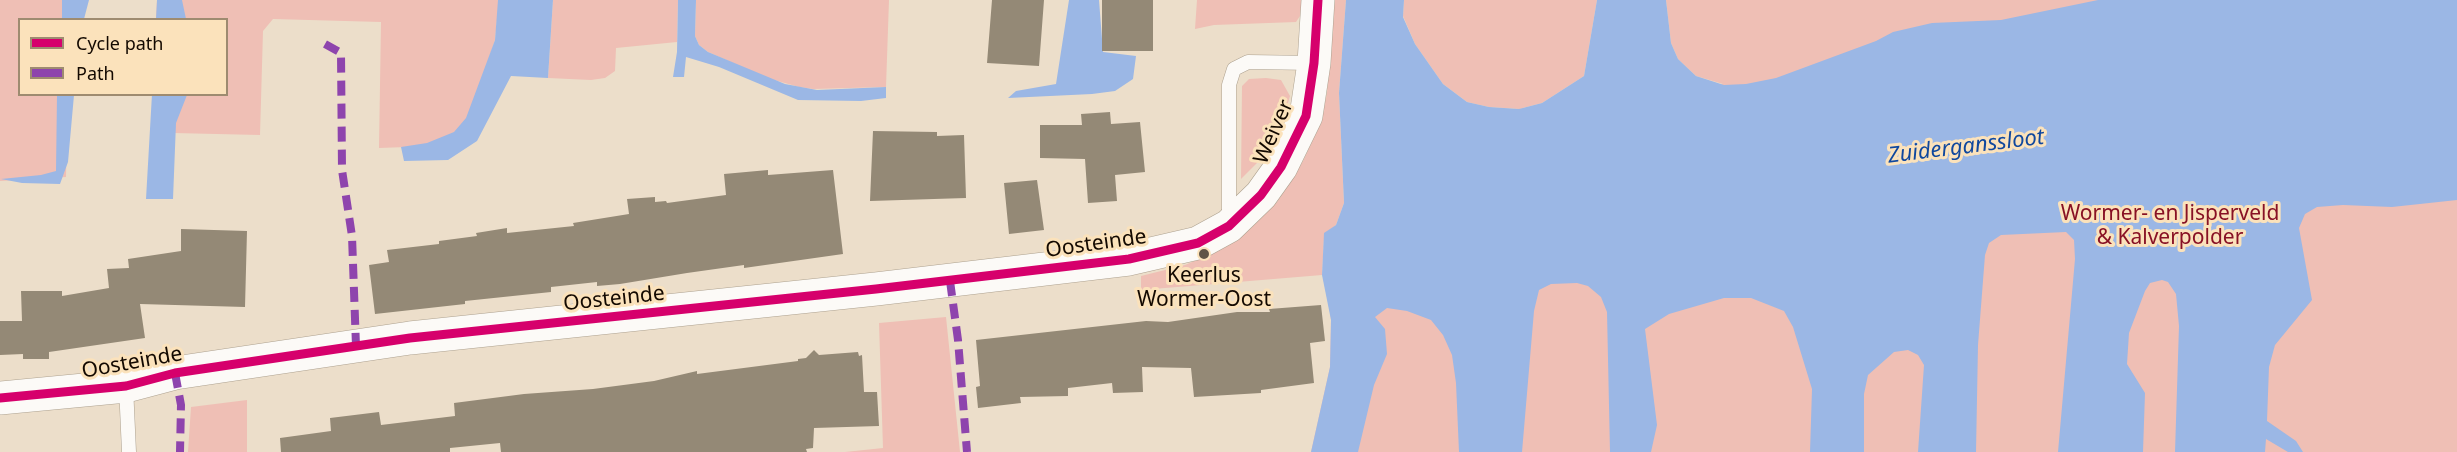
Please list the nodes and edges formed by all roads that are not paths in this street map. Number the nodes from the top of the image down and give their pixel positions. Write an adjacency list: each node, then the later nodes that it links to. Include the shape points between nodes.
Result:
1 (1318, 0): 2 (street, Weiver)
2 (1314, 63): 3 (street, Weiver, via 1306,116 1281,167 1261,195); 3 (lane, via 1248,62 1234,69 1229,85)
3 (1229, 226): 4 (street, Oosteinde, via 1198,243 1129,260 410,338 175,373)
4 (126, 386): 5 (street, Oosteinde); 6 (lane)
5 (0, 398)
6 (129, 452)

